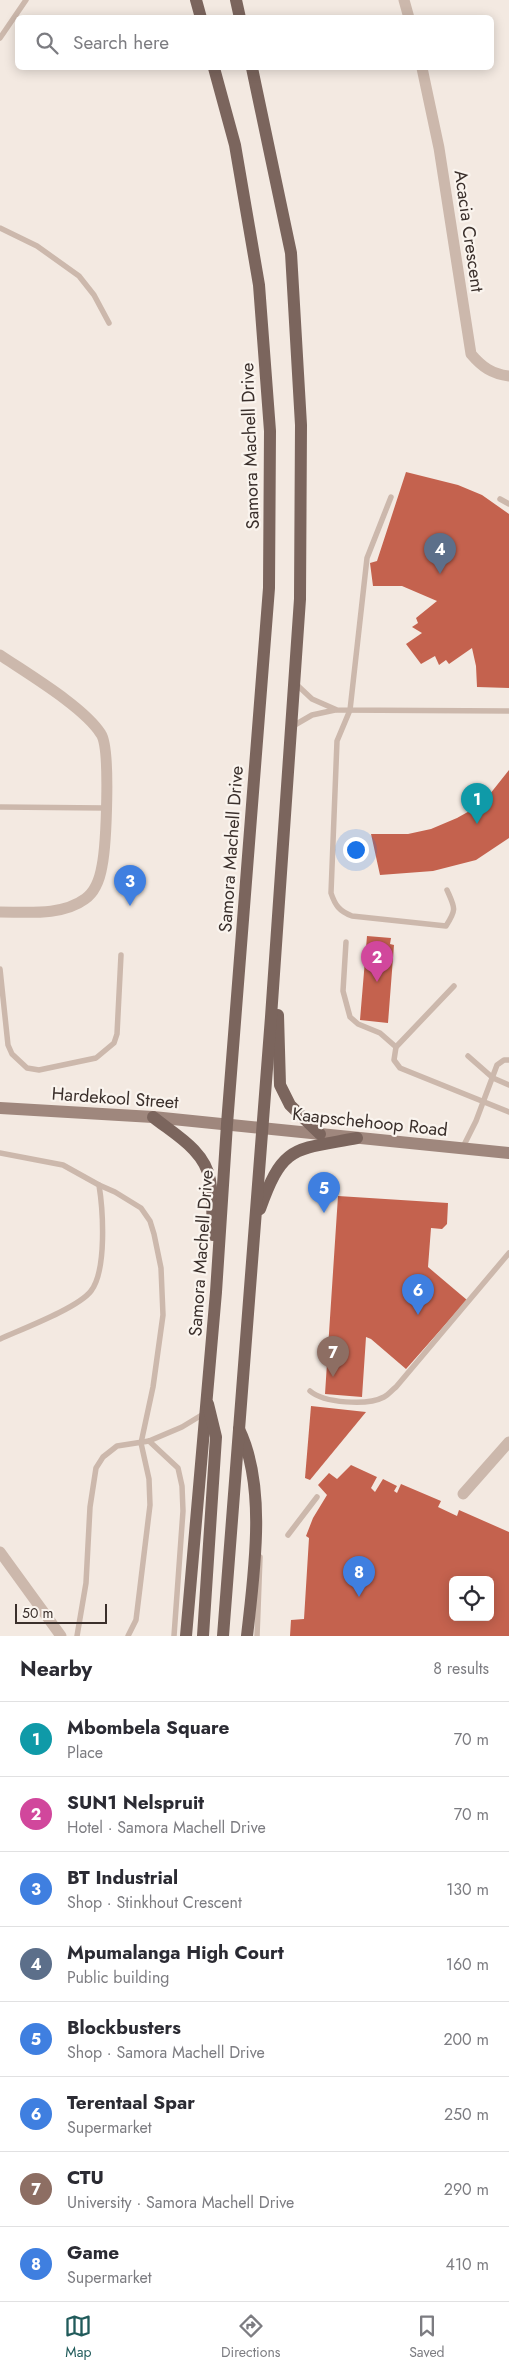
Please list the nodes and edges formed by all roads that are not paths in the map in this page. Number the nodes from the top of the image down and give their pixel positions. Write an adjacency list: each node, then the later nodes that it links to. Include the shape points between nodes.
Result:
1 (26, 0): 4 (lane)
2 (236, 0): 5 (main road)
3 (404, 0): 6 (street)
4 (16, 15)
5 (239, 15)
6 (408, 15)
7 (15, 16): 8 (lane)
8 (0, 38)
9 (215, 70): 42 (main road, Samora Machell Drive, via 235,145 259,285 270,430 269,588)
10 (252, 70): 19 (main road, via 291,253 302,471 300,599)
11 (422, 70): 14 (street, Acacia Crescent, via 439,148 471,354 482,366 498,375)
12 (0, 228): 13 (lane, via 37,246 79,276)
13 (109, 323)
14 (509, 376)
15 (391, 497): 21 (lane, via 366,558)
16 (500, 500): 17 (lane)
17 (509, 504)
18 (0, 655): 25 (street, via 85,716 102,735 107,754)
19 (294, 683): 20 (lane, via 312,699); 23 (main road)
20 (337, 710): 21 (lane); 23 (lane, via 312,715)
21 (350, 710): 22 (lane); 26 (lane, via 337,741 331,893 334,904 352,916 446,926 455,907)
22 (509, 711)
23 (291, 728): 28 (main road)
24 (0, 807): 25 (lane)
25 (105, 808): 27 (street, via 102,866 96,885 87,898 61,910)
26 (447, 890)
27 (0, 912)
28 (276, 925): 43 (main road); 44 (main road, via 280,1085 290,1105)
29 (346, 942): 33 (lane, via 343,990 350,1017 380,1033)
30 (121, 955): 31 (lane, via 118,1034 114,1043 96,1058 39,1070 18,1061 8,1045)
31 (0, 969)
32 (454, 986): 33 (lane)
33 (396, 1047): 38 (lane, via 394,1060 400,1068)
34 (468, 1056): 36 (lane)
35 (509, 1060): 36 (lane, via 500,1063)
36 (494, 1078): 37 (lane); 38 (lane)
37 (509, 1085)
38 (484, 1102): 40 (lane); 46 (lane)
39 (0, 1108): 41 (main road, Hardekool Street)
40 (509, 1112)
41 (153, 1118): 42 (main road, Hardekool Street); 52 (main road, via 192,1147 205,1164 210,1179)
42 (227, 1124): 43 (main road, Kaapschehoop Road); 52 (main road, Samora Machell Drive)
43 (261, 1128): 44 (main road, Kaapschehoop Road); 50 (main road)
44 (320, 1134): 45 (main road, Kaapschehoop Road)
45 (357, 1138): 46 (main road, Kaapschehoop Road); 50 (main road, via 302,1148 290,1154 275,1170)
46 (462, 1149): 48 (main road, Kaapschehoop Road)
47 (0, 1153): 49 (lane, via 63,1165)
48 (509, 1153)
49 (99, 1185): 53 (lane, via 102,1251 98,1275 91,1290 78,1302); 60 (lane, via 140,1208 150,1222 161,1268 163,1315 154,1388)
50 (253, 1226): 57 (main road)
51 (509, 1253): 54 (lane, via 396,1387 384,1397 366,1402 333,1400)
52 (216, 1292): 55 (main road, Samora Machell Drive)
53 (0, 1339)
54 (310, 1391)
55 (206, 1400): 56 (main road, Samora Machell Drive); 71 (main road, via 216,1437)
56 (205, 1414): 58 (lane); 70 (main road, Samora Machell Drive)
57 (238, 1426): 63 (main road, via 250,1460); 72 (main road)
58 (149, 1440): 60 (lane); 69 (lane, via 178,1468 182,1486)
59 (509, 1442): 61 (street)
60 (141, 1443): 67 (lane, via 117,1446 103,1457 96,1468 90,1507 86,1583); 68 (lane, via 149,1479 150,1505 136,1620)
61 (463, 1494)
62 (317, 1497): 64 (lane)
63 (257, 1533): 73 (main road); 74 (lane, via 261,1564)
64 (288, 1535)
65 (0, 1552): 66 (street)
66 (61, 1636)
67 (76, 1636)
68 (128, 1636)
69 (174, 1636)
70 (186, 1636)
71 (203, 1636)
72 (223, 1636)
73 (247, 1636)
74 (257, 1636)

